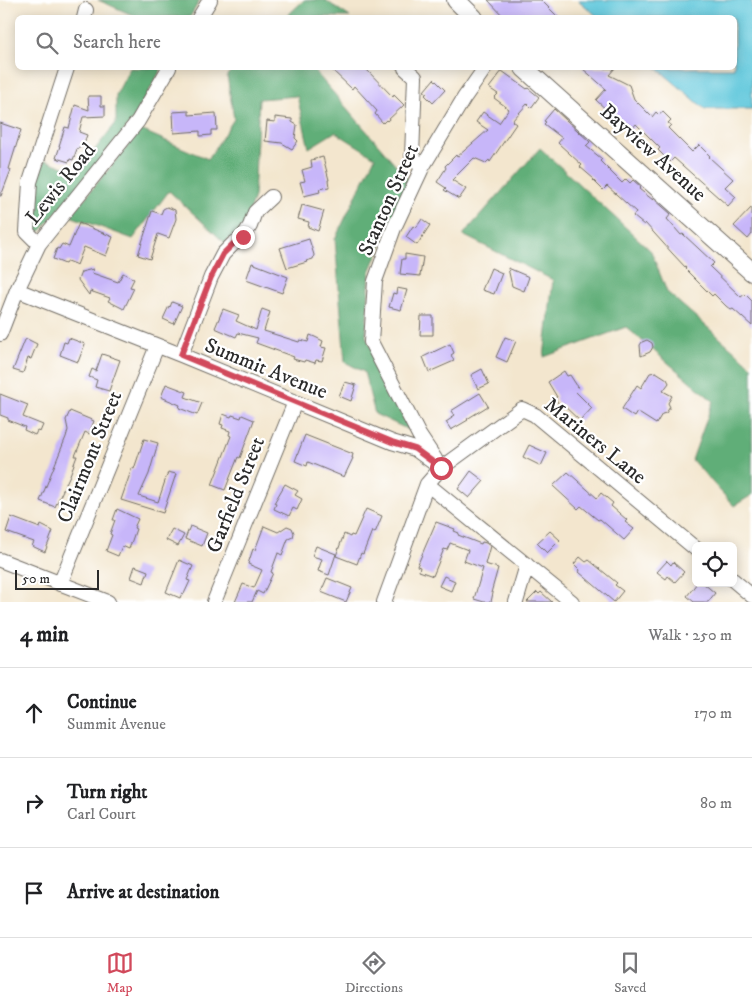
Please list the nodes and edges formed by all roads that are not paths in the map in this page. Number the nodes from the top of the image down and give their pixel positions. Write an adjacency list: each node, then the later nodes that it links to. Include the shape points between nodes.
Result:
1 (210, 0): 3 (street)
2 (456, 0): 4 (main road)
3 (201, 15)
4 (471, 15)
5 (66, 70): 12 (street, via 30,182 27,232)
6 (169, 70): 12 (street, Lewis Road, via 138,120)
7 (407, 70): 10 (street, via 415,77 412,156)
8 (484, 70): 10 (street, Stanton Street)
9 (526, 70): 13 (main road, Bayview Avenue)
10 (422, 168): 19 (street, Stanton Street, via 394,228 375,281 371,342 419,435)
11 (271, 197): 17 (street, via 255,212 243,237 223,254)
12 (39, 244): 14 (street, Lewis Road)
13 (752, 272)
14 (18, 290): 15 (street, Lewis Road); 16 (street, Summit Avenue)
15 (0, 334)
16 (157, 346): 17 (street, Summit Avenue); 25 (street, Clairmont Street)
17 (181, 355): 18 (street, Summit Avenue)
18 (295, 402): 19 (street, Summit Avenue, via 415,449); 28 (street, Garfield Street)
19 (441, 468): 20 (street); 21 (street, Mariners Lane, via 522,409 535,415)
20 (428, 484): 23 (street); 29 (street)
21 (692, 546)
22 (0, 560): 25 (street)
23 (527, 565): 30 (street); 31 (street)
24 (737, 583): 26 (street)
25 (60, 584): 27 (street)
26 (752, 596)
27 (108, 602)
28 (214, 602)
29 (384, 602)
30 (516, 602)
31 (572, 602)

